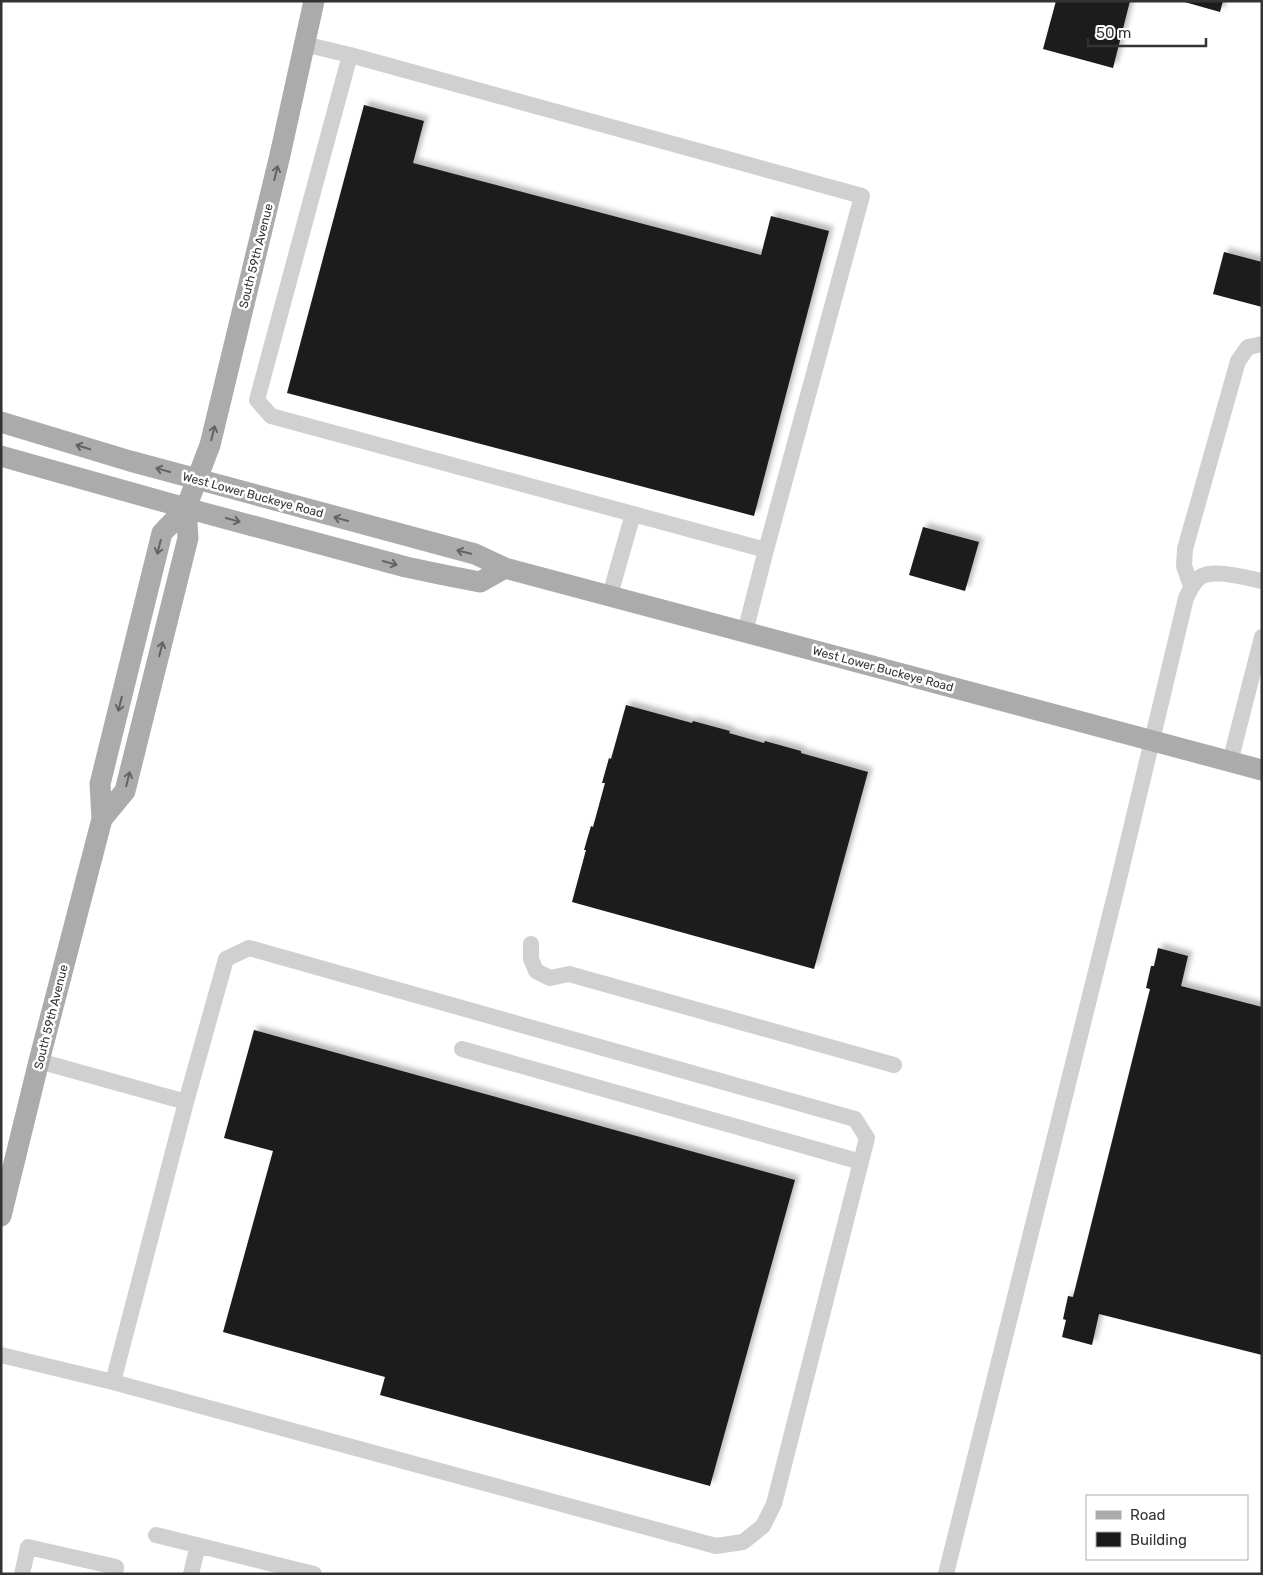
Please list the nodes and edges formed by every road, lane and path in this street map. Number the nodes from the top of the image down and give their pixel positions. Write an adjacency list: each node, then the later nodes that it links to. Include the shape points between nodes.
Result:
1 (314, 1): 2 (main road, South 59th Avenue)
2 (304, 44): 3 (lane); 7 (main road, South 59th Avenue, one-way to 2, via 210,445)
3 (350, 56): 9 (lane, via 257,400 271,416); 10 (lane, via 862,196)
4 (1262, 344): 13 (lane, via 1248,347 1238,361 1186,550 1184,566)
5 (1, 422): 7 (main road, West Lower Buckeye Road, one-way to 5)
6 (1, 456): 8 (main road)
7 (196, 479): 8 (main road, South 59th Avenue); 11 (main road, West Lower Buckeye Road, one-way to 7, via 475,554)
8 (186, 508): 11 (main road, one-way to 11, via 444,576 480,582); 22 (main road, South 59th Avenue, via 162,533 100,784 102,819)
9 (633, 514): 10 (lane); 14 (lane)
10 (766, 550): 15 (lane)
11 (505, 568): 14 (main road, West Lower Buckeye Road)
12 (1262, 581): 13 (lane, via 1211,574 1201,576)
13 (1191, 586): 17 (lane)
14 (610, 595): 15 (main road, West Lower Buckeye Road)
15 (744, 632): 17 (main road, West Lower Buckeye Road)
16 (1262, 637): 18 (lane)
17 (1152, 742): 18 (main road, West Lower Buckeye Road); 35 (lane)
18 (1230, 762): 19 (main road, West Lower Buckeye Road)
19 (1262, 770)
20 (530, 944): 23 (lane, via 536,971 550,978 569,974)
21 (462, 1049): 25 (lane)
22 (39, 1061): 24 (lane); 26 (main road, South 59th Avenue)
23 (894, 1065)
24 (186, 1102): 25 (lane, via 226,958 248,948 855,1119 867,1138); 28 (lane)
25 (861, 1162): 28 (lane, via 774,1504 763,1526 743,1542 716,1546)
26 (1, 1216)
27 (1, 1354): 28 (lane)
28 (113, 1382)
29 (156, 1535): 30 (lane)
30 (198, 1545): 33 (lane); 34 (lane)
31 (22, 1574): 32 (lane, via 28,1547 116,1567)
32 (115, 1574)
33 (191, 1574)
34 (314, 1574)
35 (946, 1574)

